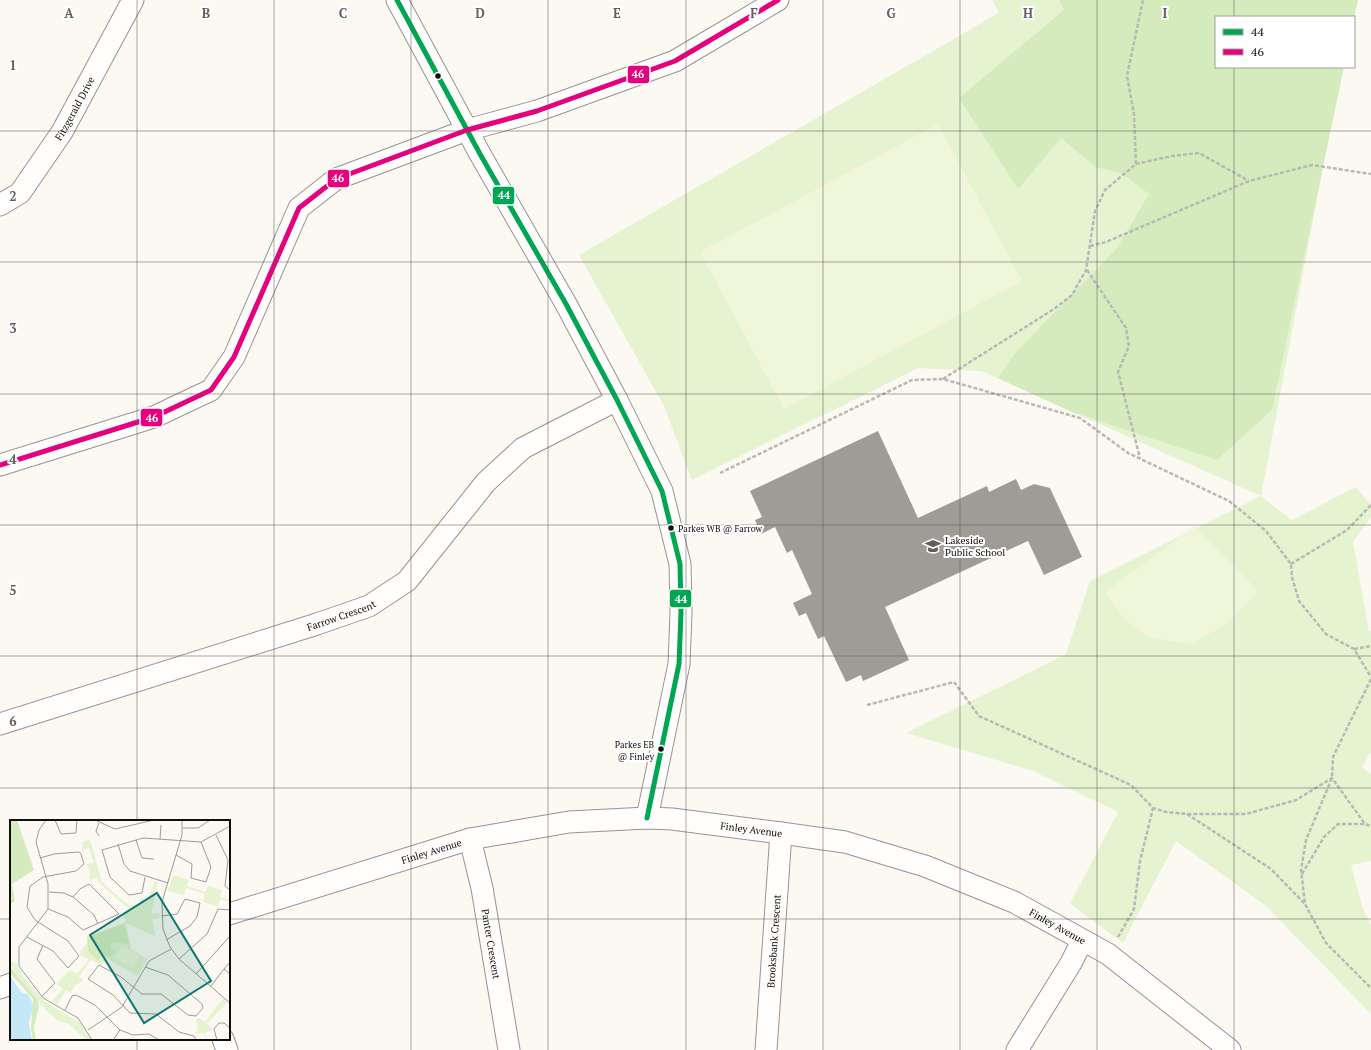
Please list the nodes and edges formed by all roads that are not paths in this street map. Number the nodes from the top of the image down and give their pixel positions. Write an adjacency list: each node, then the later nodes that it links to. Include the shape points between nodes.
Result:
1 (133, 0): 5 (street, Fitzgerald Drive, via 62,132 20,193)
2 (397, 0): 4 (street)
3 (778, 0): 4 (street, via 675,61 537,111)
4 (467, 130): 6 (street, via 566,304); 7 (street, via 336,179 299,208 234,357 211,390 154,417)
5 (0, 205)
6 (617, 400): 8 (street, Farrow Crescent, via 523,448 486,482 406,581 369,606); 9 (street, via 662,491 680,564 679,664)
7 (0, 465)
8 (0, 724)
9 (647, 818): 10 (street, Finley Avenue); 11 (street, Finley Avenue, via 569,822)
10 (781, 833): 13 (street, Finley Avenue, via 844,842 925,866 1014,902); 19 (street, Brooksbank Crescent)
11 (470, 839): 12 (street, Finley Avenue); 18 (street, Panter Crescent, via 482,888)
12 (230, 914)
13 (1082, 941): 20 (street); 21 (street, Finley Avenue, via 1108,954)
14 (10, 984): 15 (street)
15 (0, 988)
16 (223, 1040): 17 (street)
17 (226, 1050)
18 (509, 1050)
19 (766, 1050)
20 (1017, 1050)
21 (1230, 1050)

